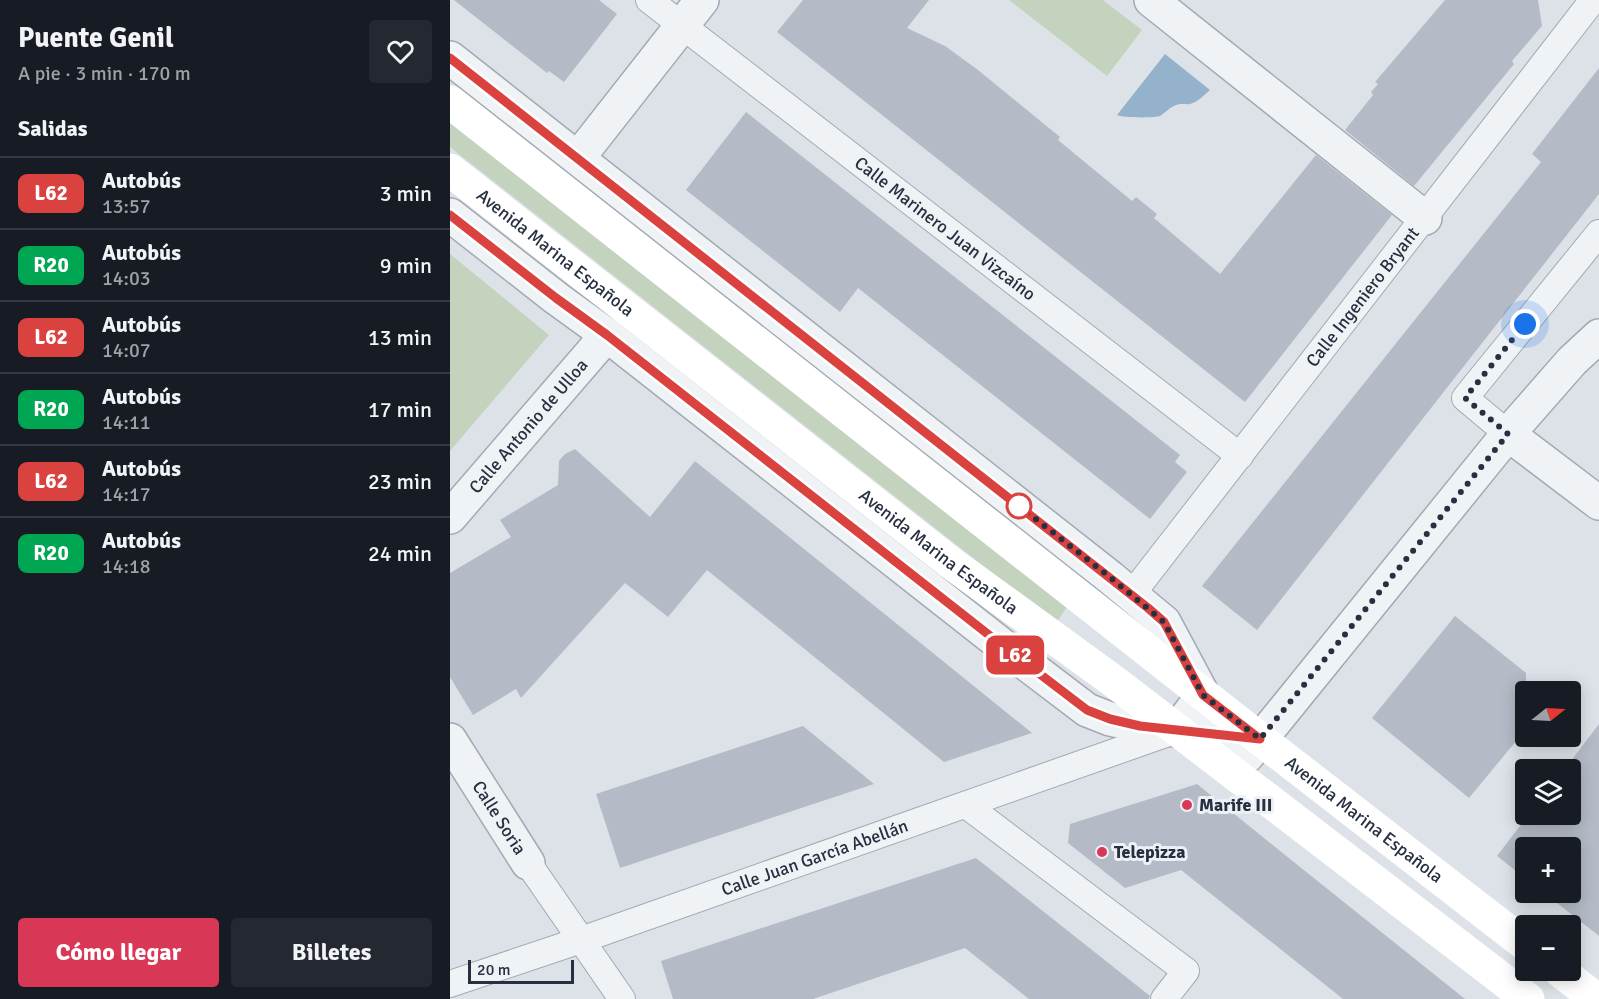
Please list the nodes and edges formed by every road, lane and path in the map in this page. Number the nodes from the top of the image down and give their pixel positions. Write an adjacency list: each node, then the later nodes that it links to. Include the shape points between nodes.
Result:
1 (649, 0): 5 (street, Calle Marinero Juan Vizcaíno)
2 (702, 0): 5 (street)
3 (1151, 0): 11 (street)
4 (1590, 6): 11 (street, Calle Ingeniero Bryant)
5 (682, 26): 8 (street); 16 (street, Calle Marinero Juan Vizcaíno)
6 (450, 58): 8 (street, Avenida Marina Española)
7 (450, 102): 22 (main road, Avenida Marina Española)
8 (578, 158): 20 (street, Avenida Marina Española)
9 (450, 170): 19 (main road, Avenida Marina Española)
10 (450, 215): 13 (street, Avenida Marina Española)
11 (1425, 218): 16 (street, Calle Ingeniero Bryant)
12 (1599, 233): 15 (street, via 1465,398)
13 (607, 335): 18 (street, Calle Antonio de Ulloa); 21 (street, Avenida Marina Española)
14 (1599, 336): 15 (street, via 1572,360)
15 (1508, 434): 17 (street); 24 (street)
16 (1240, 456): 20 (street, Calle Ingeniero Bryant)
17 (1599, 503)
18 (450, 517)
19 (951, 563): 21 (street); 23 (main road, Avenida Marina Española)
20 (1132, 594): 22 (street, Avenida Marina Española, via 1164,622)
21 (1003, 646): 23 (street, Avenida Marina Española, via 1087,710 1140,726)
22 (1203, 695): 23 (street); 24 (main road, Avenida Marina Española)
23 (1177, 730): 24 (street); 26 (main road); 27 (street, Calle Juan García Abellán)
24 (1260, 739): 26 (street); 29 (main road, Avenida Marina Española)
25 (450, 740): 28 (street, Calle Soria)
26 (1233, 773): 34 (main road)
27 (966, 805): 30 (street, Calle Juan García Abellán); 33 (street, via 1186,971)
28 (528, 863): 30 (street)
29 (1515, 936)
30 (581, 940): 31 (street, Calle Juan García Abellán); 32 (street)
31 (450, 984)
32 (622, 999)
33 (1164, 999)
34 (1528, 999)

